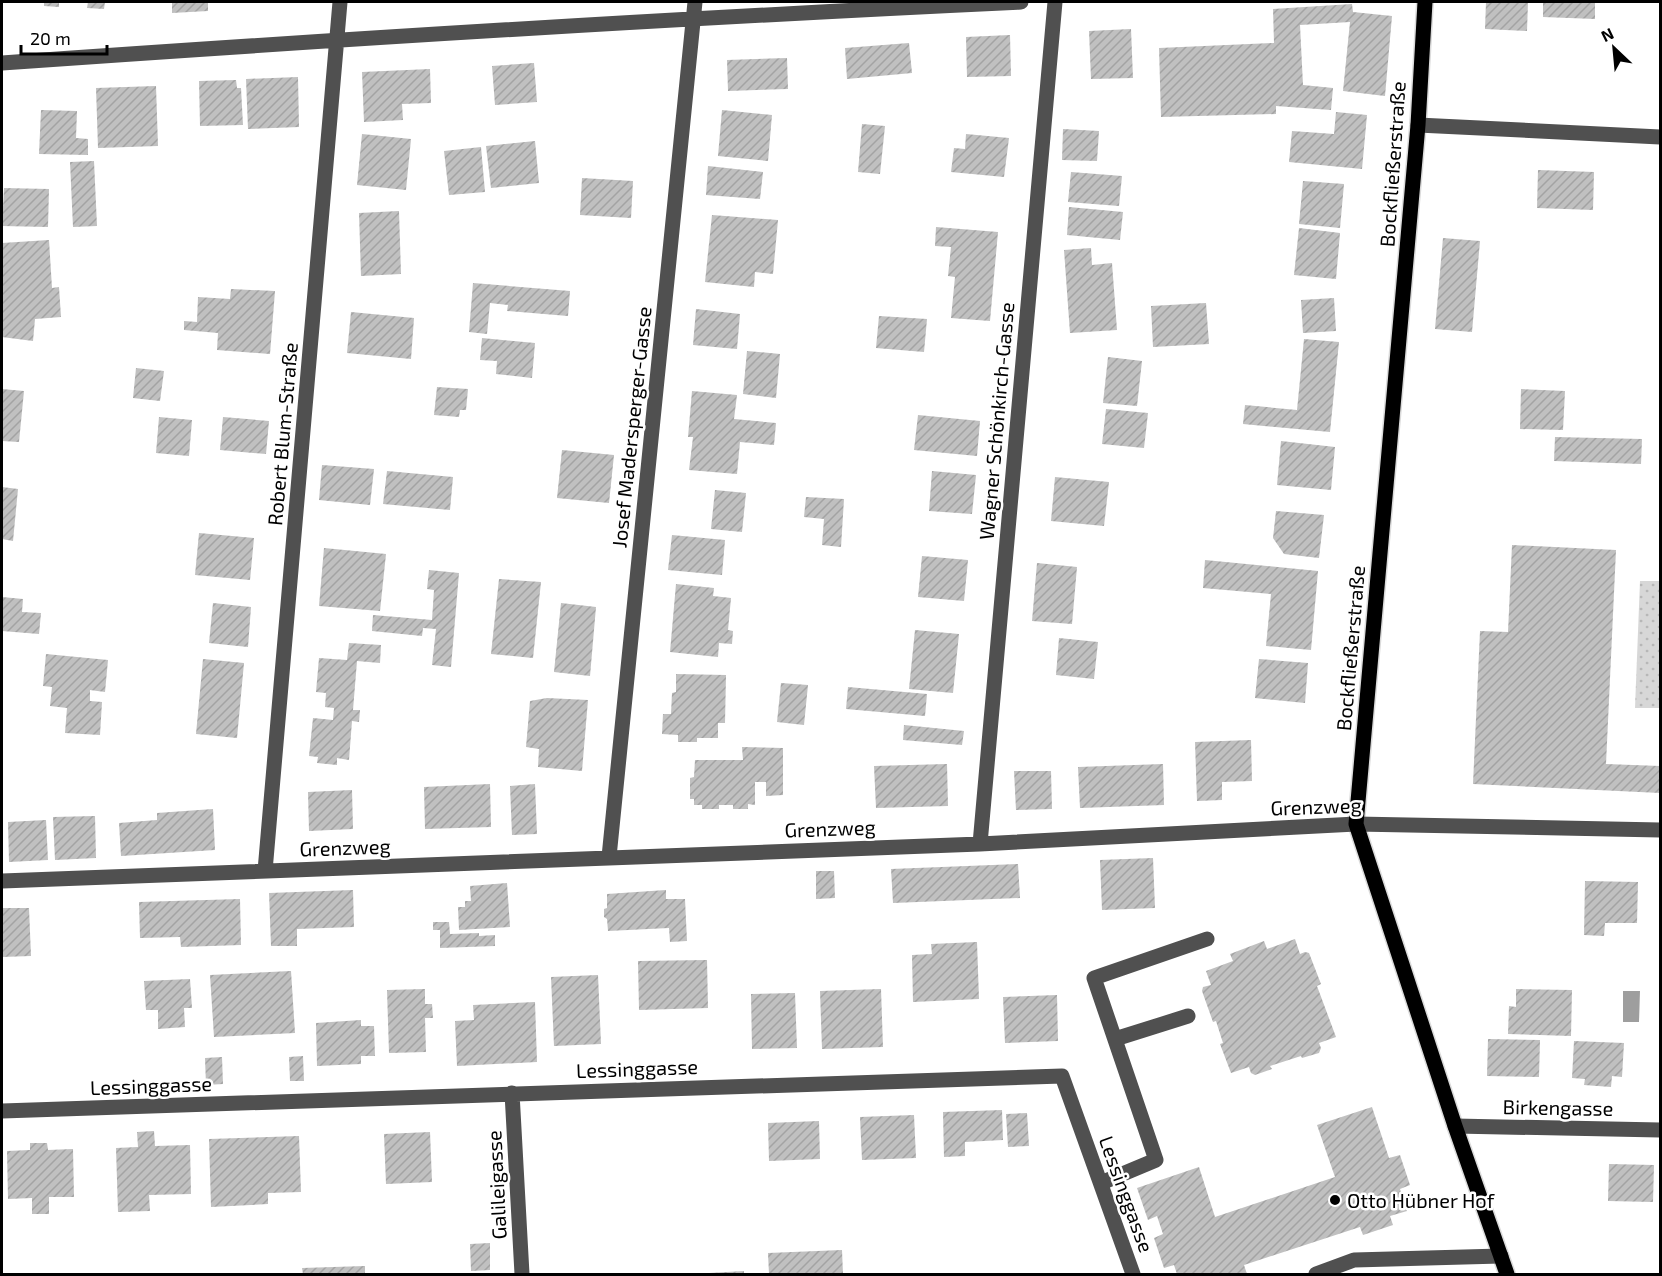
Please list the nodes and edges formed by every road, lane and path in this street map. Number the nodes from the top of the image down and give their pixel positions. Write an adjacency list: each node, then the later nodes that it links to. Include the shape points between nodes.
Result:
1 (340, 2): 7 (street, Robert Blum-Straße)
2 (695, 2): 6 (street, Josef Madersperger-Gasse)
3 (1021, 2): 6 (street)
4 (1055, 2): 13 (street, Wagner Schönkirch-Gasse)
5 (1425, 2): 9 (main road, Bockfließerstraße)
6 (694, 18): 7 (street); 14 (street, Josef Madersperger-Gasse)
7 (337, 39): 8 (street); 15 (street, Robert Blum-Straße)
8 (2, 63)
9 (1418, 124): 10 (street); 11 (main road, Bockfließerstraße)
10 (1660, 137)
11 (1356, 824): 12 (street, Grenzweg); 13 (street, Grenzweg); 22 (main road, Bockfließerstraße)
12 (1660, 830)
13 (980, 844): 14 (street, Grenzweg)
14 (609, 857): 15 (street, Grenzweg)
15 (265, 871): 16 (street, Grenzweg)
16 (2, 881)
17 (1207, 939): 19 (street, via 1094,978)
18 (1188, 1016): 19 (street)
19 (1115, 1039): 24 (street, via 1156,1161)
20 (512, 1093): 21 (street, Lessinggasse); 24 (street, Lessinggasse, via 1062,1076); 26 (street, Galileigasse)
21 (2, 1111)
22 (1455, 1126): 23 (street, Birkengasse); 25 (main road, Bockfließerstraße)
23 (1660, 1130)
24 (1101, 1183): 27 (street, Lessinggasse)
25 (1501, 1256): 28 (street, via 1354,1260); 29 (main road, Bockfließerstraße)
26 (522, 1275)
27 (1133, 1275)
28 (1316, 1275)
29 (1508, 1275)

